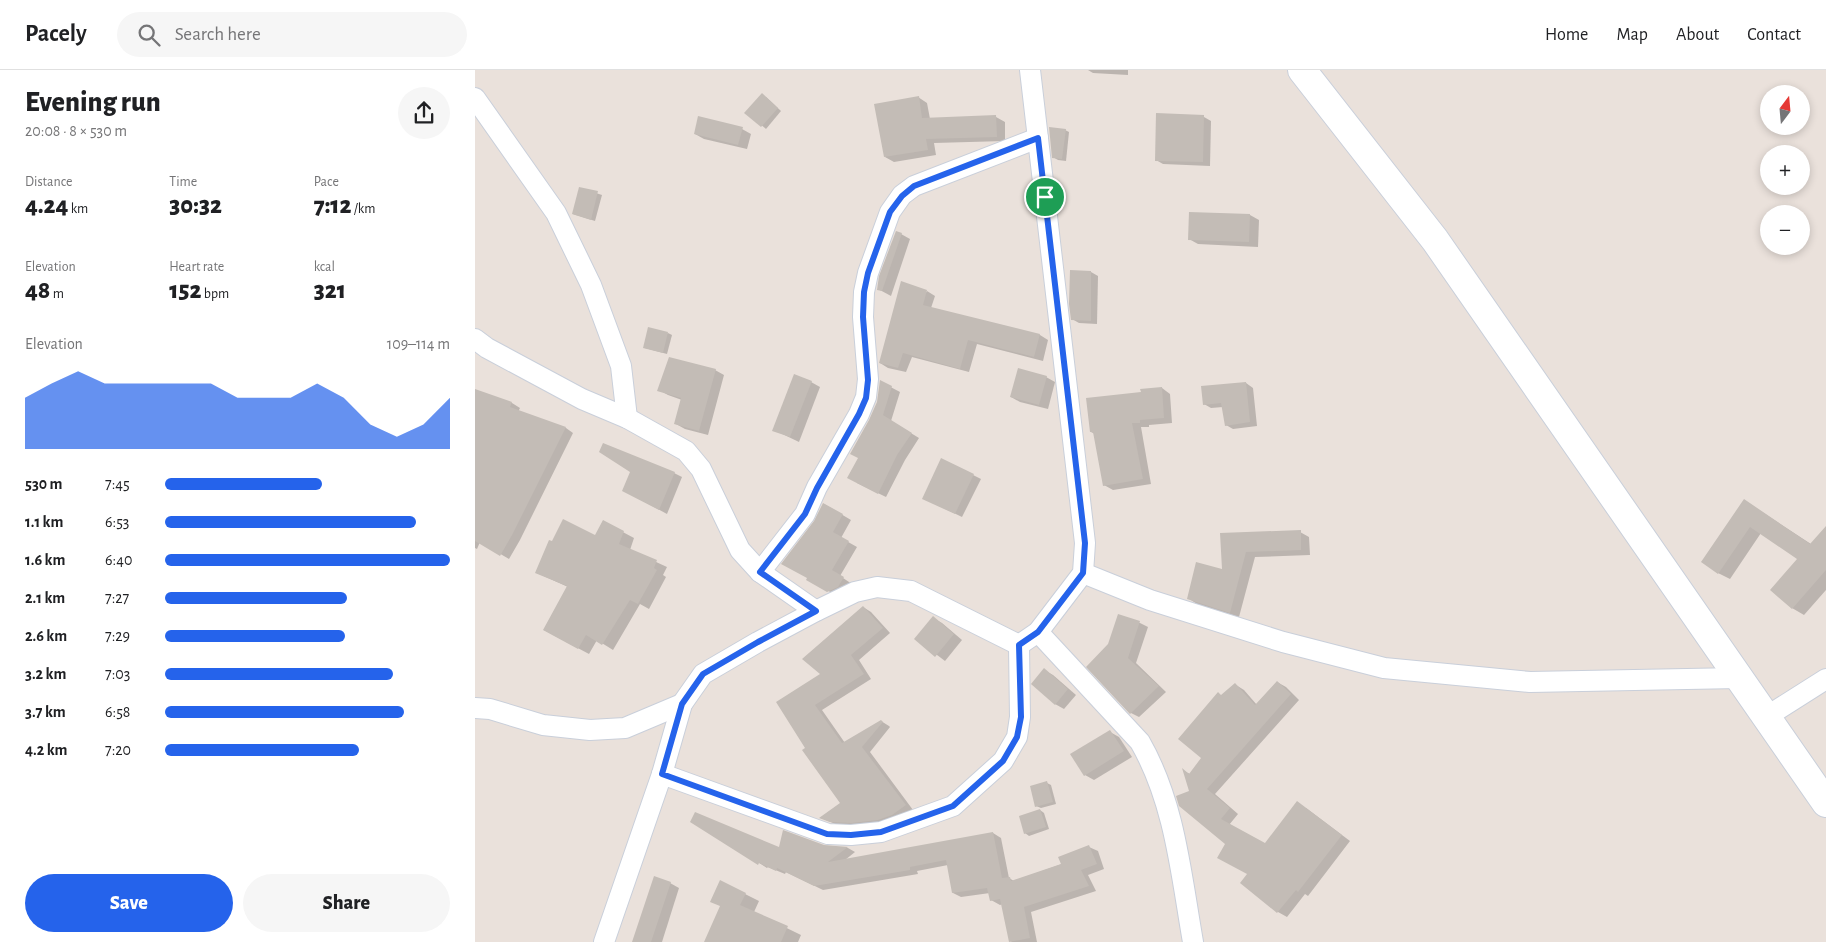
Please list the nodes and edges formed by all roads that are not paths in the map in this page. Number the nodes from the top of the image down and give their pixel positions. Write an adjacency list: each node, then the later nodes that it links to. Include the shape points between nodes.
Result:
1 (1030, 70): 4 (street)
2 (1302, 70): 12 (main road, via 1435,240)
3 (475, 98): 6 (street, via 556,213 591,285 621,366)
4 (1038, 138): 7 (street, via 914,186 890,212 864,292 866,398 805,514); 8 (street, via 1085,543)
5 (475, 339): 6 (street, via 582,399)
6 (627, 418): 7 (street, via 686,450 701,469 739,550)
7 (760, 572): 9 (street)
8 (1083, 573): 10 (street); 12 (street, via 1159,603 1283,642 1384,668 1531,682)
9 (816, 611): 11 (street, via 855,592 877,587 911,591); 14 (street, via 703,674)
10 (1038, 632): 11 (street); 20 (street, via 1140,742 1151,761 1175,831)
11 (1019, 645): 17 (street, via 1021,717 1017,737 1003,761 953,806 881,832 827,834)
12 (1739, 678): 16 (main road)
13 (1826, 679): 16 (street)
14 (682, 704): 15 (street, via 625,728 589,730 543,725 490,709); 17 (street)
15 (475, 708)
16 (1766, 717): 18 (main road)
17 (662, 774): 19 (street)
18 (1826, 803)
19 (604, 942)
20 (1193, 942)

